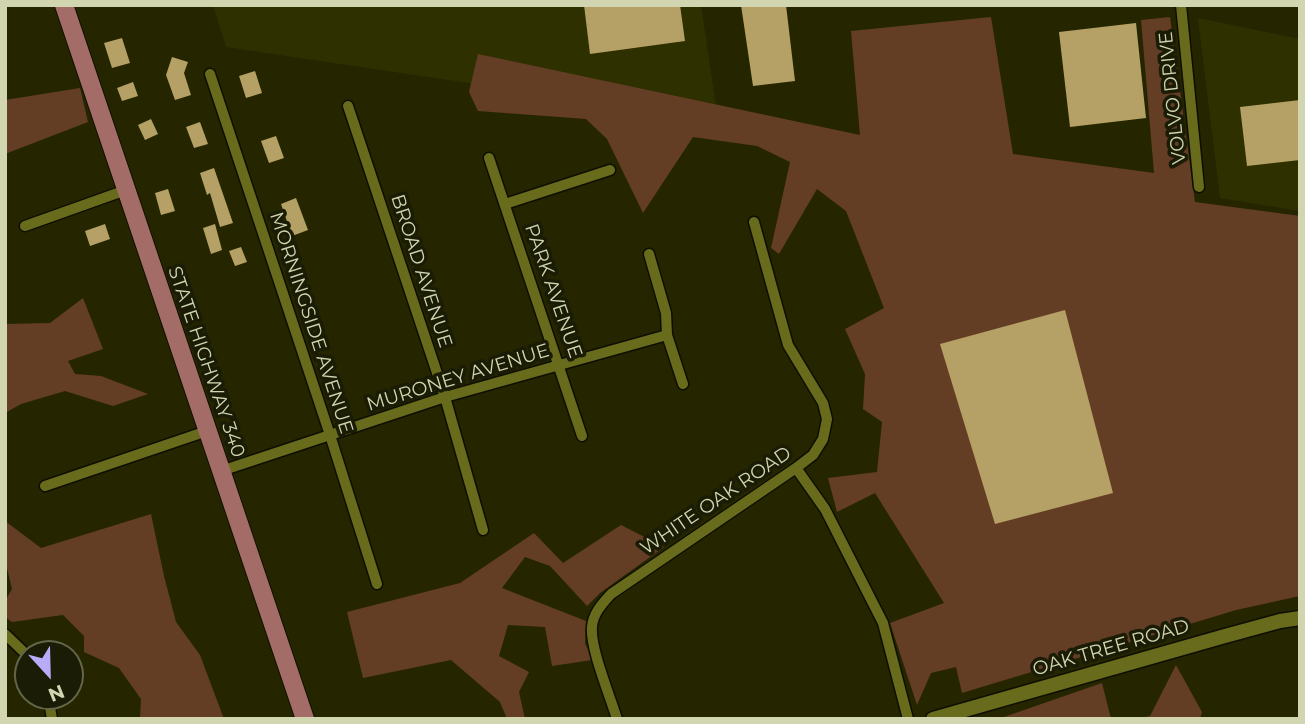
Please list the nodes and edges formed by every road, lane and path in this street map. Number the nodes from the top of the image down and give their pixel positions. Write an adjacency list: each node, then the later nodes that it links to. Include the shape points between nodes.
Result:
1 (1181, 5): 7 (street, VOLVO DRIVE)
2 (66, 12): 8 (main road, STATE HIGHWAY 340)
3 (210, 74): 18 (street, MORNINGSIDE AVENUE)
4 (348, 106): 16 (street, BROAD AVENUE)
5 (489, 158): 9 (street, PARK AVENUE)
6 (610, 170): 9 (street)
7 (1199, 187)
8 (126, 190): 11 (street); 17 (main road, STATE HIGHWAY 340)
9 (505, 204): 14 (street, PARK AVENUE)
10 (754, 222): 20 (street, WHITE OAK ROAD, via 788,345 823,403 827,419 823,439 813,455)
11 (25, 226)
12 (649, 254): 13 (street, via 666,313)
13 (667, 335): 14 (street, MURONEY AVENUE); 15 (street)
14 (559, 366): 16 (street, MURONEY AVENUE); 19 (street, PARK AVENUE)
15 (683, 384)
16 (445, 397): 18 (street, MURONEY AVENUE); 23 (street, BROAD AVENUE)
17 (207, 431): 21 (main road, STATE HIGHWAY 340); 22 (street)
18 (330, 435): 21 (street, MURONEY AVENUE); 24 (street, MORNINGSIDE AVENUE)
19 (582, 436)
20 (796, 468): 27 (street, WHITE OAK ROAD, via 611,594 599,607 592,626 594,643); 28 (street, via 825,509 883,623)
21 (221, 471): 26 (main road, STATE HIGHWAY 340)
22 (45, 486)
23 (482, 530)
24 (377, 584)
25 (1300, 618): 29 (street, OAK TREE ROAD)
26 (305, 719)
27 (617, 719)
28 (908, 719)
29 (933, 719)

